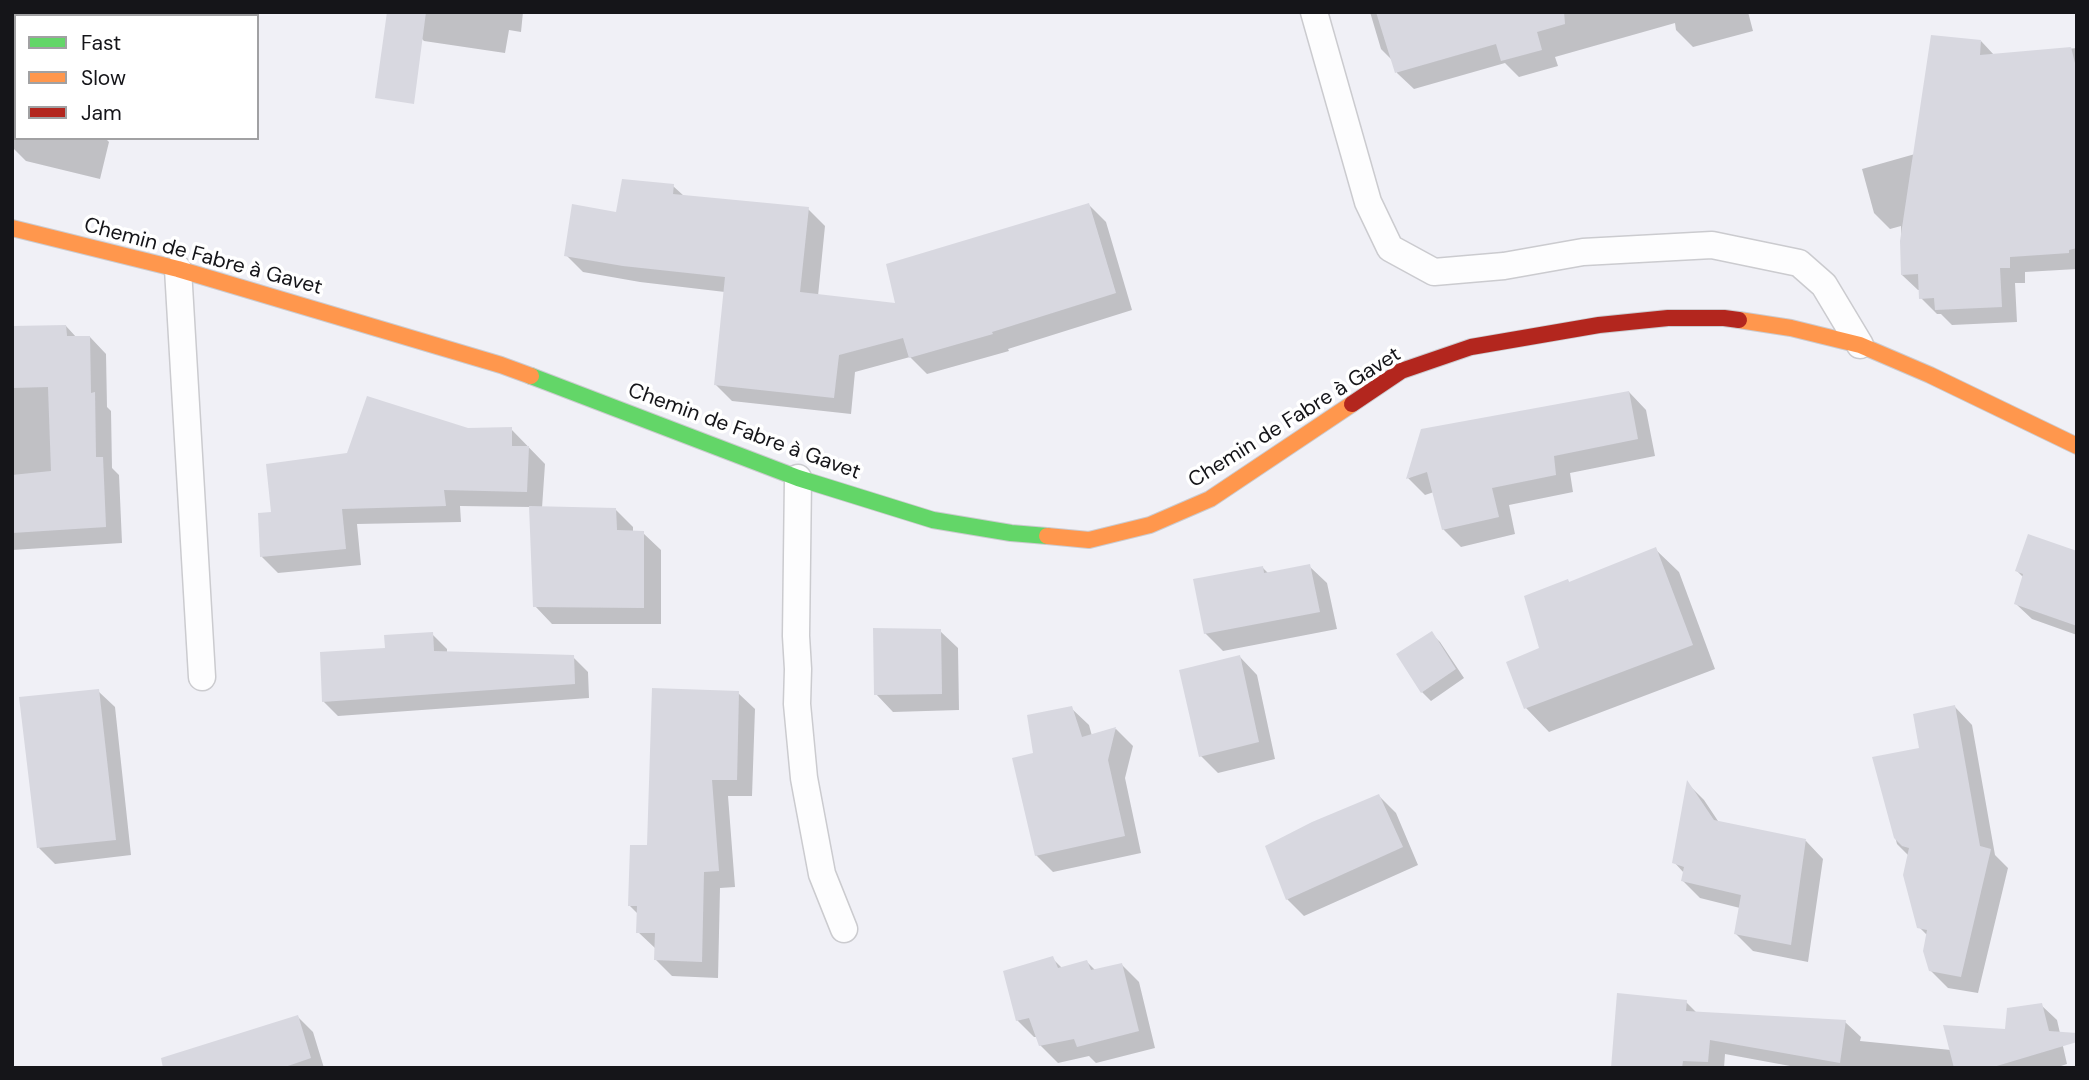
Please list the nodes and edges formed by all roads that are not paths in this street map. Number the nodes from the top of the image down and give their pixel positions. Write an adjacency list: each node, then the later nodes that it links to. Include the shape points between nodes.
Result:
1 (1314, 12): 4 (lane, via 1368,202 1390,248 1434,272 1504,266 1583,251 1712,244 1799,263 1824,285)
2 (12, 228): 3 (street, Chemin de Fabre à Gavet)
3 (178, 268): 6 (street, Chemin de Fabre à Gavet, via 501,365); 7 (lane)
4 (1860, 345): 5 (street, Chemin de Fabre à Gavet); 6 (street, Chemin de Fabre à Gavet, via 1724,318 1668,318 1471,347 1401,371 1210,499 1150,525 1089,540 933,520)
5 (2077, 446)
6 (797, 478): 8 (lane, via 797,704 802,766 822,874)
7 (202, 677)
8 (844, 929)

